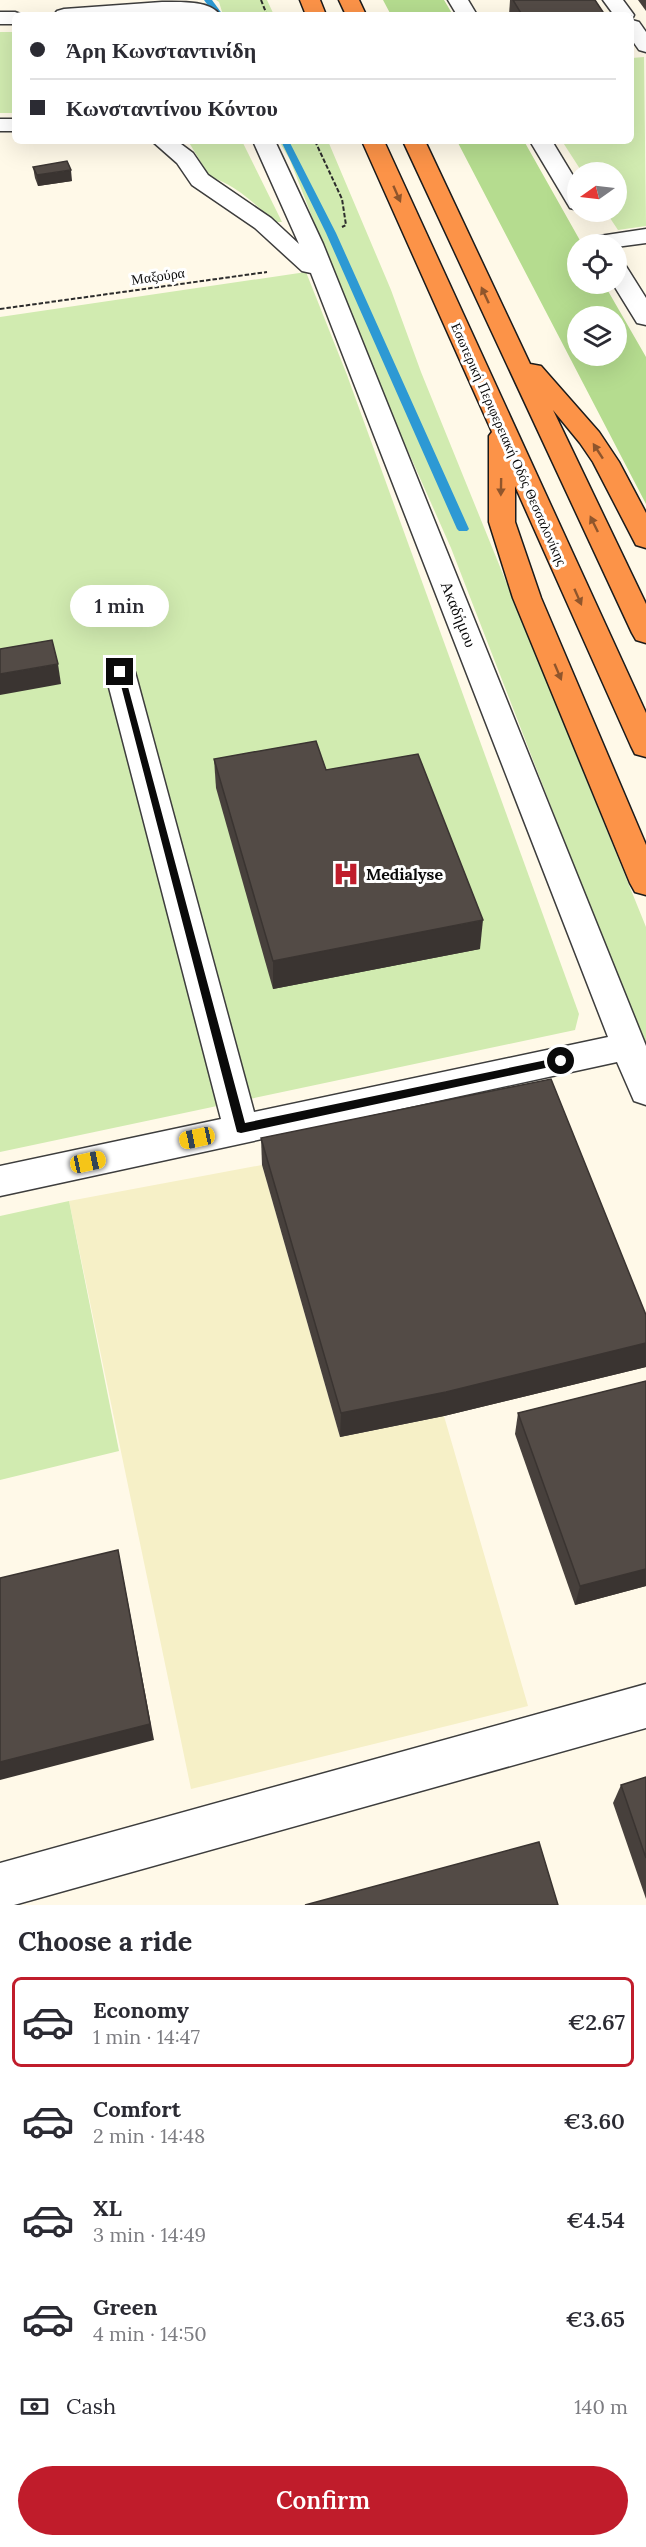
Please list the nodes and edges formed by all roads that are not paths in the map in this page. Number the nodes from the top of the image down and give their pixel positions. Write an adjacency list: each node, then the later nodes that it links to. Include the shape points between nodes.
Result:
1 (204, 11): 2 (street, via 160,3)
2 (88, 12)
3 (634, 29): 4 (street)
4 (646, 48)
5 (167, 144): 13 (street, via 185,158 200,180 263,223)
6 (265, 144): 23 (street, Ακαδήμου, via 310,244)
7 (374, 144): 17 (highway, Εσωτερική Περιφερειακή Οδός Θεσσαλονίκης, one-way to 17)
8 (415, 144): 16 (highway, one-way to 8)
9 (543, 144): 10 (street)
10 (567, 185)
11 (646, 236): 12 (street)
12 (627, 239)
13 (310, 266)
14 (627, 286): 15 (street)
15 (646, 318)
16 (510, 348): 18 (highway, one-way to 16, via 590,438); 19 (highway, one-way to 16)
17 (502, 429): 21 (highway, Εσωτερική Περιφερειακή Οδός Θεσσαλονίκης, one-way to 21); 22 (highway, one-way to 22, via 502,522 527,598)
18 (646, 539)
19 (646, 633)
20 (120, 672): 25 (street)
21 (646, 746)
22 (646, 884)
23 (629, 1046): 24 (street, Ακαδήμου); 25 (street)
24 (646, 1091)
25 (241, 1128): 26 (street)
26 (0, 1181)
27 (646, 1706): 28 (street)
28 (22, 1889)

